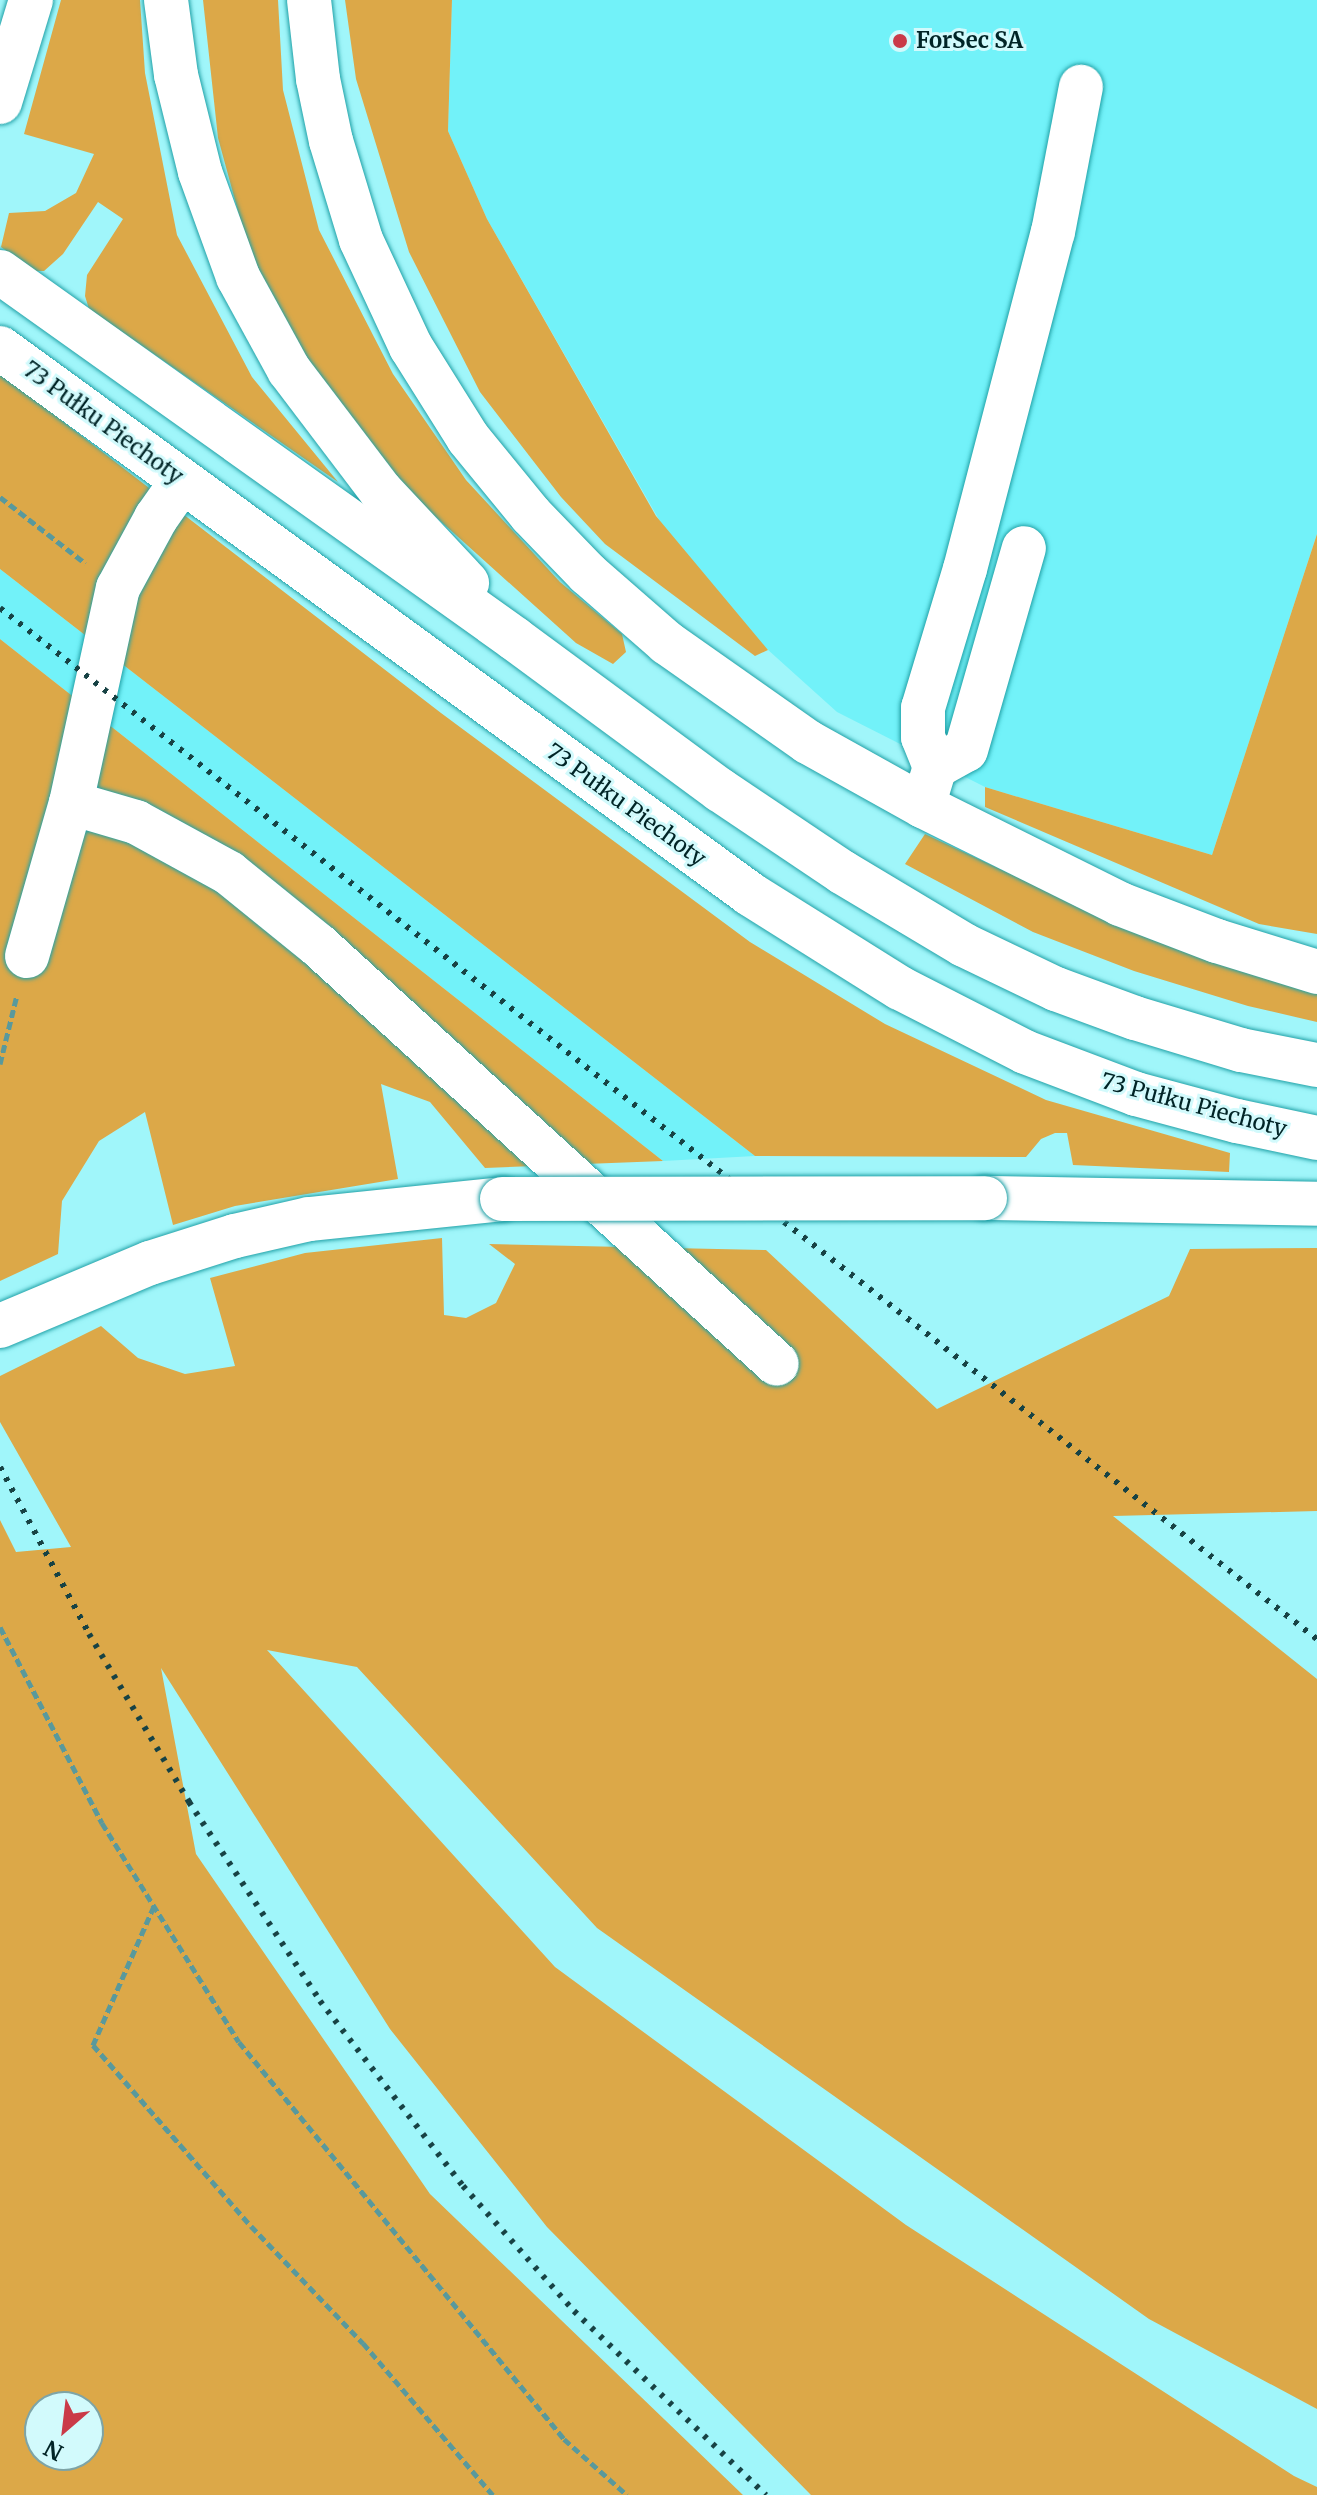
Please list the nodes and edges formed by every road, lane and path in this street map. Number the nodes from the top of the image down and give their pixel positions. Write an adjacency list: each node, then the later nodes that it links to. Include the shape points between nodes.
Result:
1 (6, 0): 5 (main road)
2 (31, 0): 7 (main road)
3 (166, 0): 14 (main road, via 176,75 200,172 238,277 268,333 289,370 381,491)
4 (309, 0): 15 (main road, via 328,125 361,240 411,347 468,438 588,574 667,643 808,742)
5 (0, 26)
6 (1081, 87): 15 (main road, via 1053,232 923,708)
7 (0, 102)
8 (0, 272): 14 (main road)
9 (0, 348): 10 (main road, 73 Pułku Piechoty)
10 (182, 481): 13 (main road); 21 (main road, 73 Pułku Piechoty, via 750,894 900,988 1025,1052 1136,1094)
11 (0, 497): 13 (path)
12 (1024, 548): 15 (main road, via 966,750)
13 (118, 588): 16 (main road)
14 (515, 639): 20 (main road, via 720,790 964,945 1056,989 1135,1018 1241,1050)
15 (929, 786): 18 (main road, via 1120,904)
16 (71, 803): 17 (main road); 24 (main road, via 136,822 229,873 318,945)
17 (27, 956): 19 (path)
18 (1317, 972)
19 (0, 1064)
20 (1317, 1065)
21 (1317, 1138)
22 (1317, 1204): 23 (main road, bridge, via 502,1199 309,1219 192,1249)
23 (0, 1326)
24 (777, 1364)
25 (0, 1627): 26 (path, via 102,1823)
26 (154, 1906): 27 (path, via 93,2045); 28 (path, via 239,2042 564,2439)
27 (493, 2495)
28 (627, 2495)

